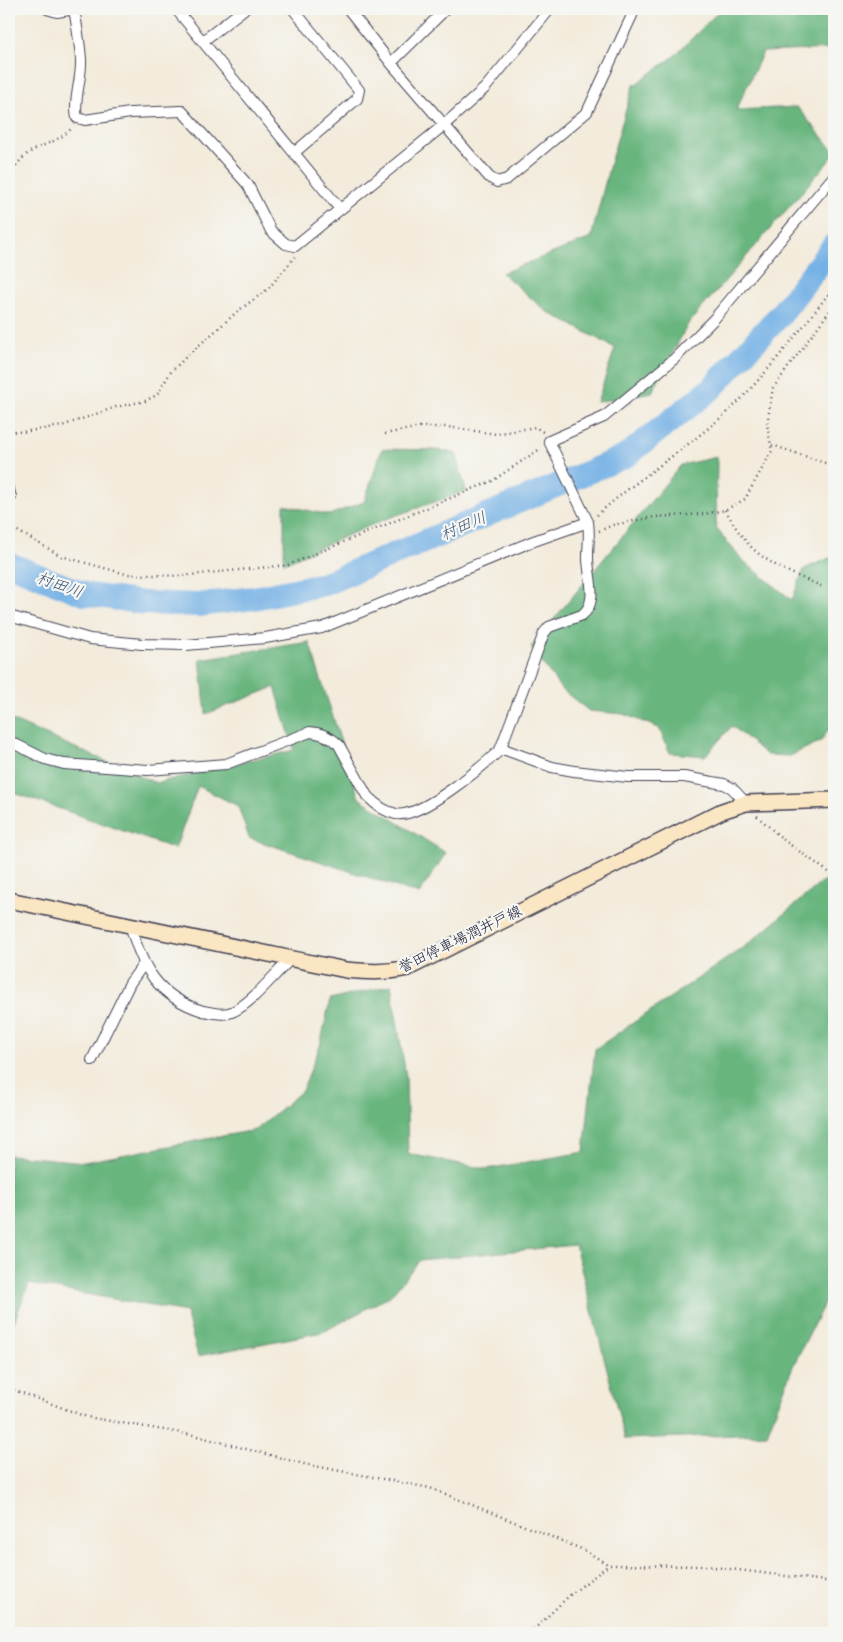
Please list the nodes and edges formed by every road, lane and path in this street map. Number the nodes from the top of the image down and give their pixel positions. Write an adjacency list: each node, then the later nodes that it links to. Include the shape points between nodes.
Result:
1 (47, 9): 2 (street, via 57,12)
2 (75, 9): 12 (street, via 81,60 75,109)
3 (176, 9): 10 (street)
4 (244, 9): 10 (street)
5 (293, 9): 14 (street, via 358,90 357,100)
6 (348, 9): 11 (street)
7 (446, 9): 11 (street)
8 (550, 9): 13 (street, via 485,88)
9 (635, 9): 13 (street, via 588,112 507,179 497,182 489,177)
10 (203, 41): 14 (street)
11 (391, 63): 13 (street)
12 (77, 118): 16 (path, via 64,136 28,152 15,166); 18 (street, via 85,120 130,113 182,111 248,185 272,231 286,244 295,246)
13 (444, 125): 17 (street)
14 (294, 153): 17 (street)
15 (834, 176): 25 (street, via 714,319 674,359 604,418)
16 (9, 179)
17 (340, 209): 18 (street)
18 (304, 240): 23 (path, via 298,253 268,289 188,355 170,374 157,395 62,426)
19 (834, 288): 31 (path, via 739,400)
20 (834, 306): 26 (path, via 773,388 767,424)
21 (9, 308): 22 (path)
22 (9, 340)
23 (9, 431)
24 (385, 434): 25 (path, via 420,427 448,427 496,434 535,427 542,430)
25 (549, 441): 31 (street); 32 (path, via 492,481 288,565 180,576 126,574 61,556)
26 (772, 444): 27 (path); 30 (path, via 772,451 746,499)
27 (834, 466)
28 (9, 490): 29 (street)
29 (9, 499)
30 (725, 510): 33 (path, via 654,517 613,525); 34 (path, via 751,546 788,573)
31 (588, 522): 33 (street); 35 (street, via 531,542 322,628 265,638 186,645 142,644 90,639)
32 (9, 526)
33 (590, 534): 37 (street, via 590,600 586,612 549,627 544,633)
34 (820, 586)
35 (9, 616)
36 (9, 741): 37 (street, via 64,764 148,770 226,764 310,732 319,732 339,745 367,796 398,815 411,812 447,792)
37 (500, 750): 39 (street, via 574,771 628,777 684,777 724,784)
38 (834, 800): 39 (main road, 誉田停車場潤井戸線)
39 (746, 803): 40 (path, via 768,827); 43 (main road, 誉田停車場潤井戸線, via 686,828 408,968 379,973)
40 (834, 876)
41 (9, 900): 42 (main road, 誉田停車場潤井戸線)
42 (130, 924): 43 (main road, 誉田停車場潤井戸線); 44 (street)
43 (291, 959): 44 (street, via 245,1003 232,1012 220,1014 174,998 152,978)
44 (143, 964): 45 (street, via 130,983)
45 (92, 1060)
46 (9, 1388): 47 (path, via 87,1417 193,1435 304,1464 430,1488 584,1550)
47 (609, 1565): 48 (path, via 707,1566); 49 (path, via 570,1595)
48 (834, 1582)
49 (530, 1633)

